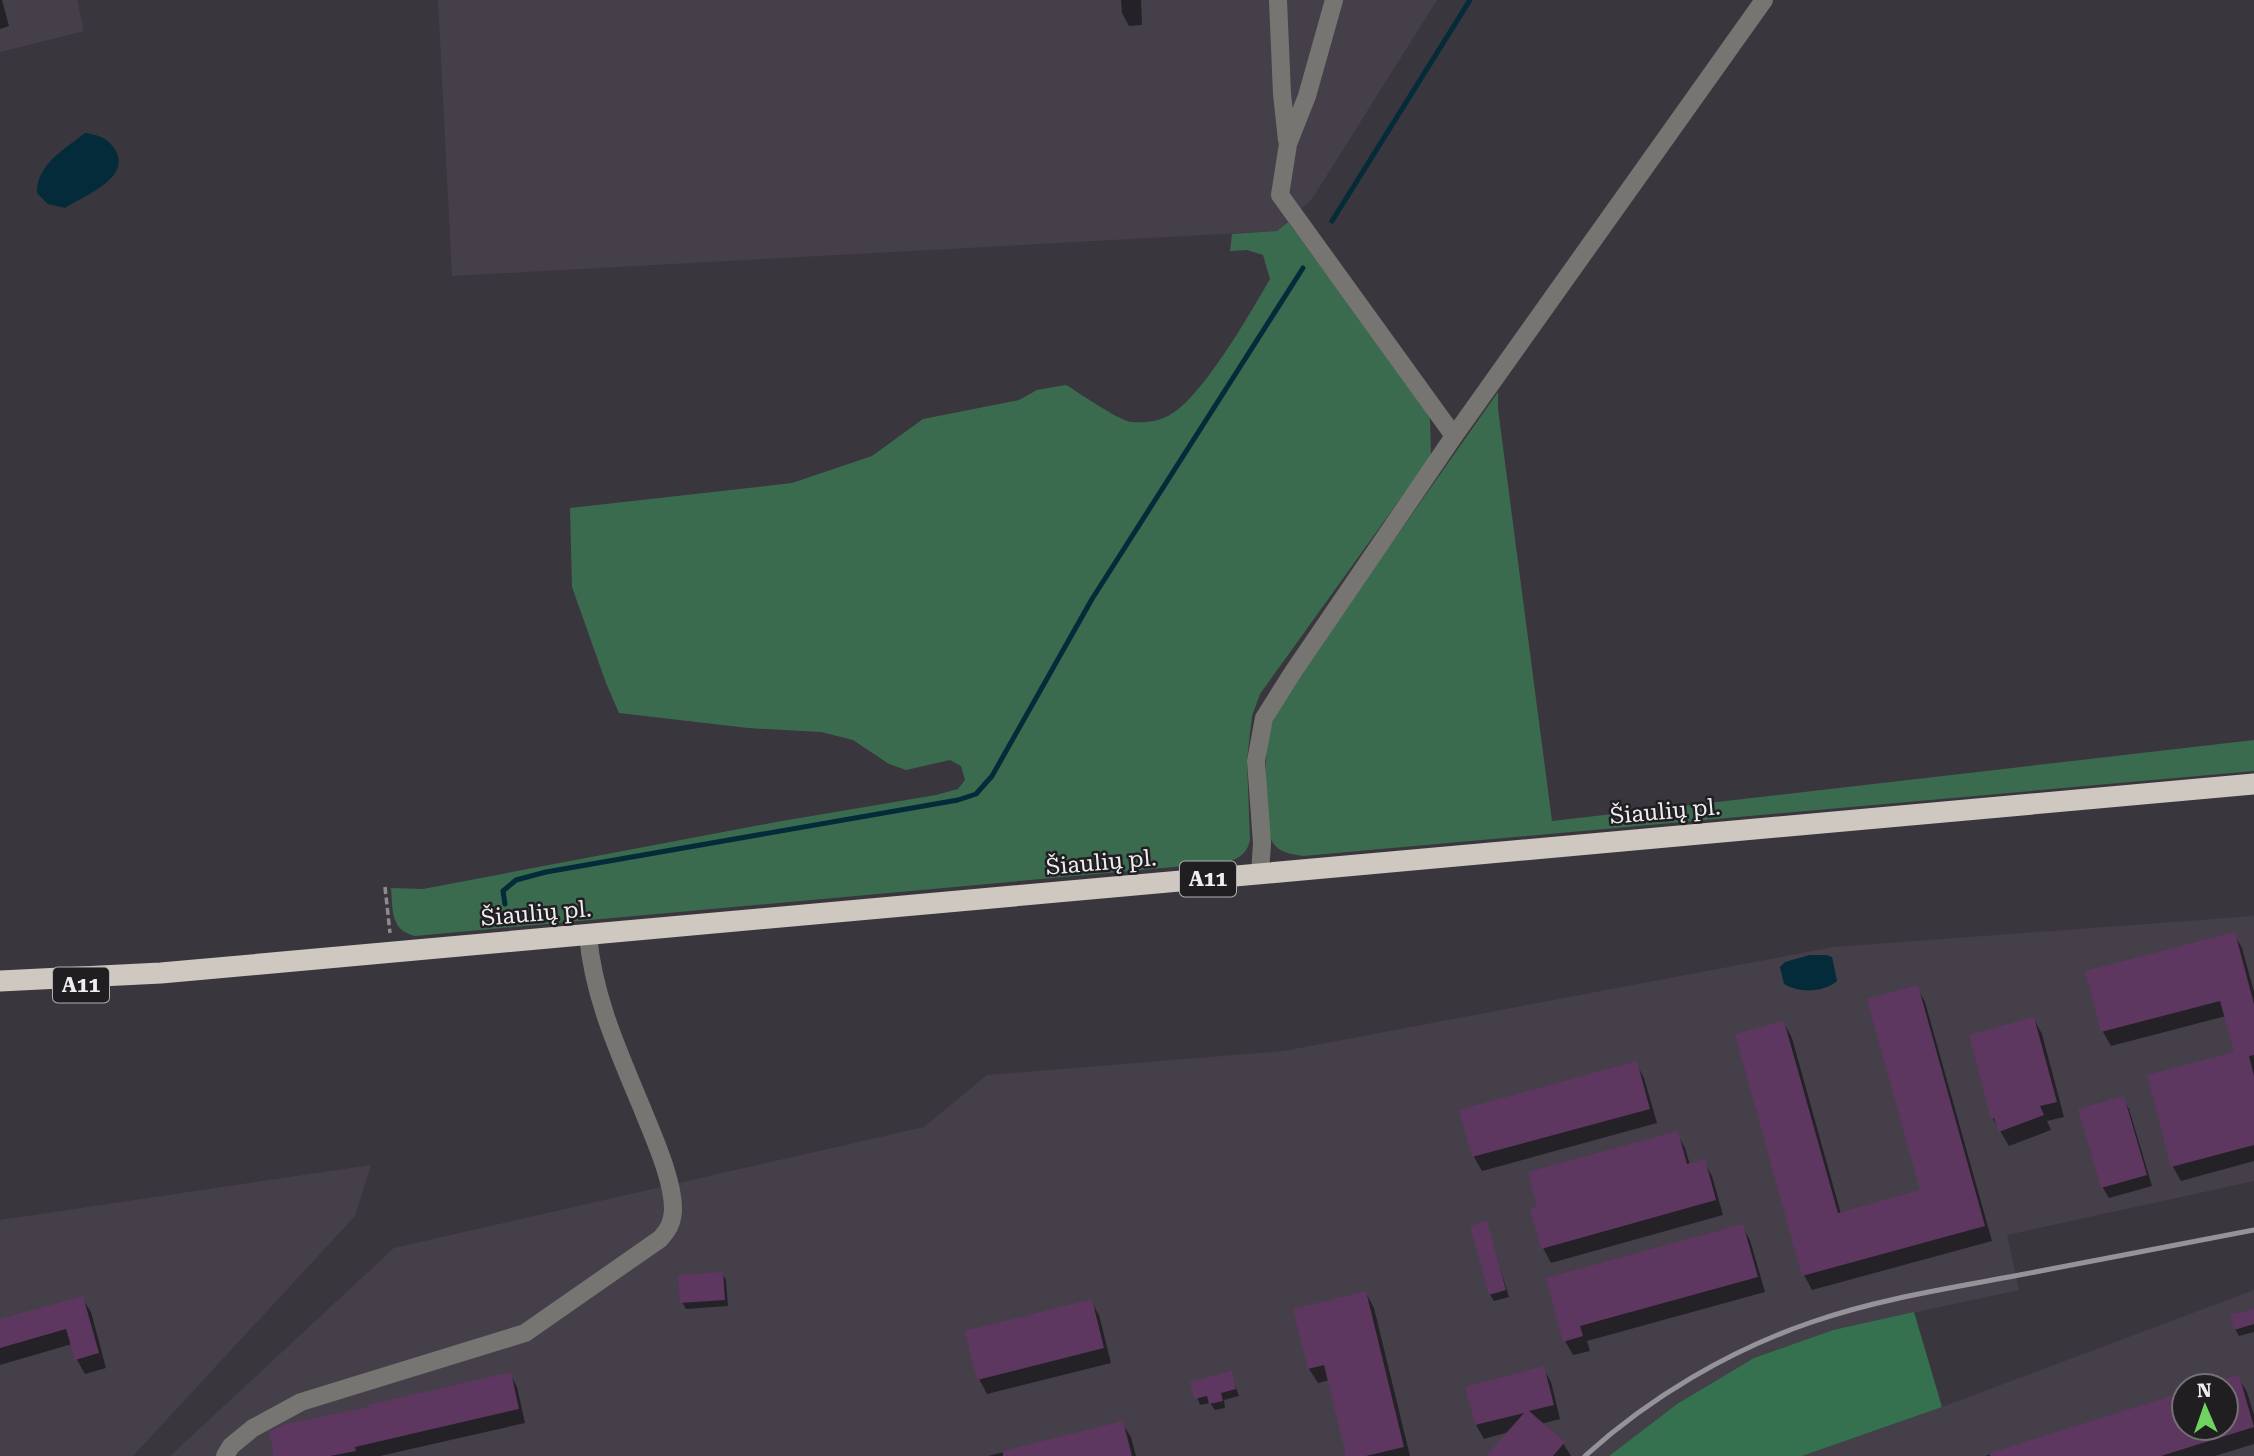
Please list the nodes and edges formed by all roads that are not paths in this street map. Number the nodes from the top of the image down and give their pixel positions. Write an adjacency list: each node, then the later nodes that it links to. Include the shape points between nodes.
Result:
1 (1278, 0): 4 (street)
2 (1334, 0): 4 (street, via 1307,96)
3 (1764, 0): 5 (street)
4 (1287, 144): 5 (street, via 1280,195)
5 (1454, 436): 7 (street, via 1264,718 1256,761)
6 (2254, 784): 7 (highway, Šiaulių pl. / A11)
7 (1260, 874): 8 (highway, Šiaulių pl. / A11)
8 (588, 935): 9 (highway, Šiaulių pl. / A11); 12 (street, via 604,1012 662,1156 673,1209 670,1227 660,1239 525,1333 301,1402 253,1428)
9 (161, 974): 10 (highway, Šiaulių pl. / A11); 11 (highway, Šiaulių pl. / A11)
10 (0, 981)
11 (0, 996)
12 (225, 1456)

